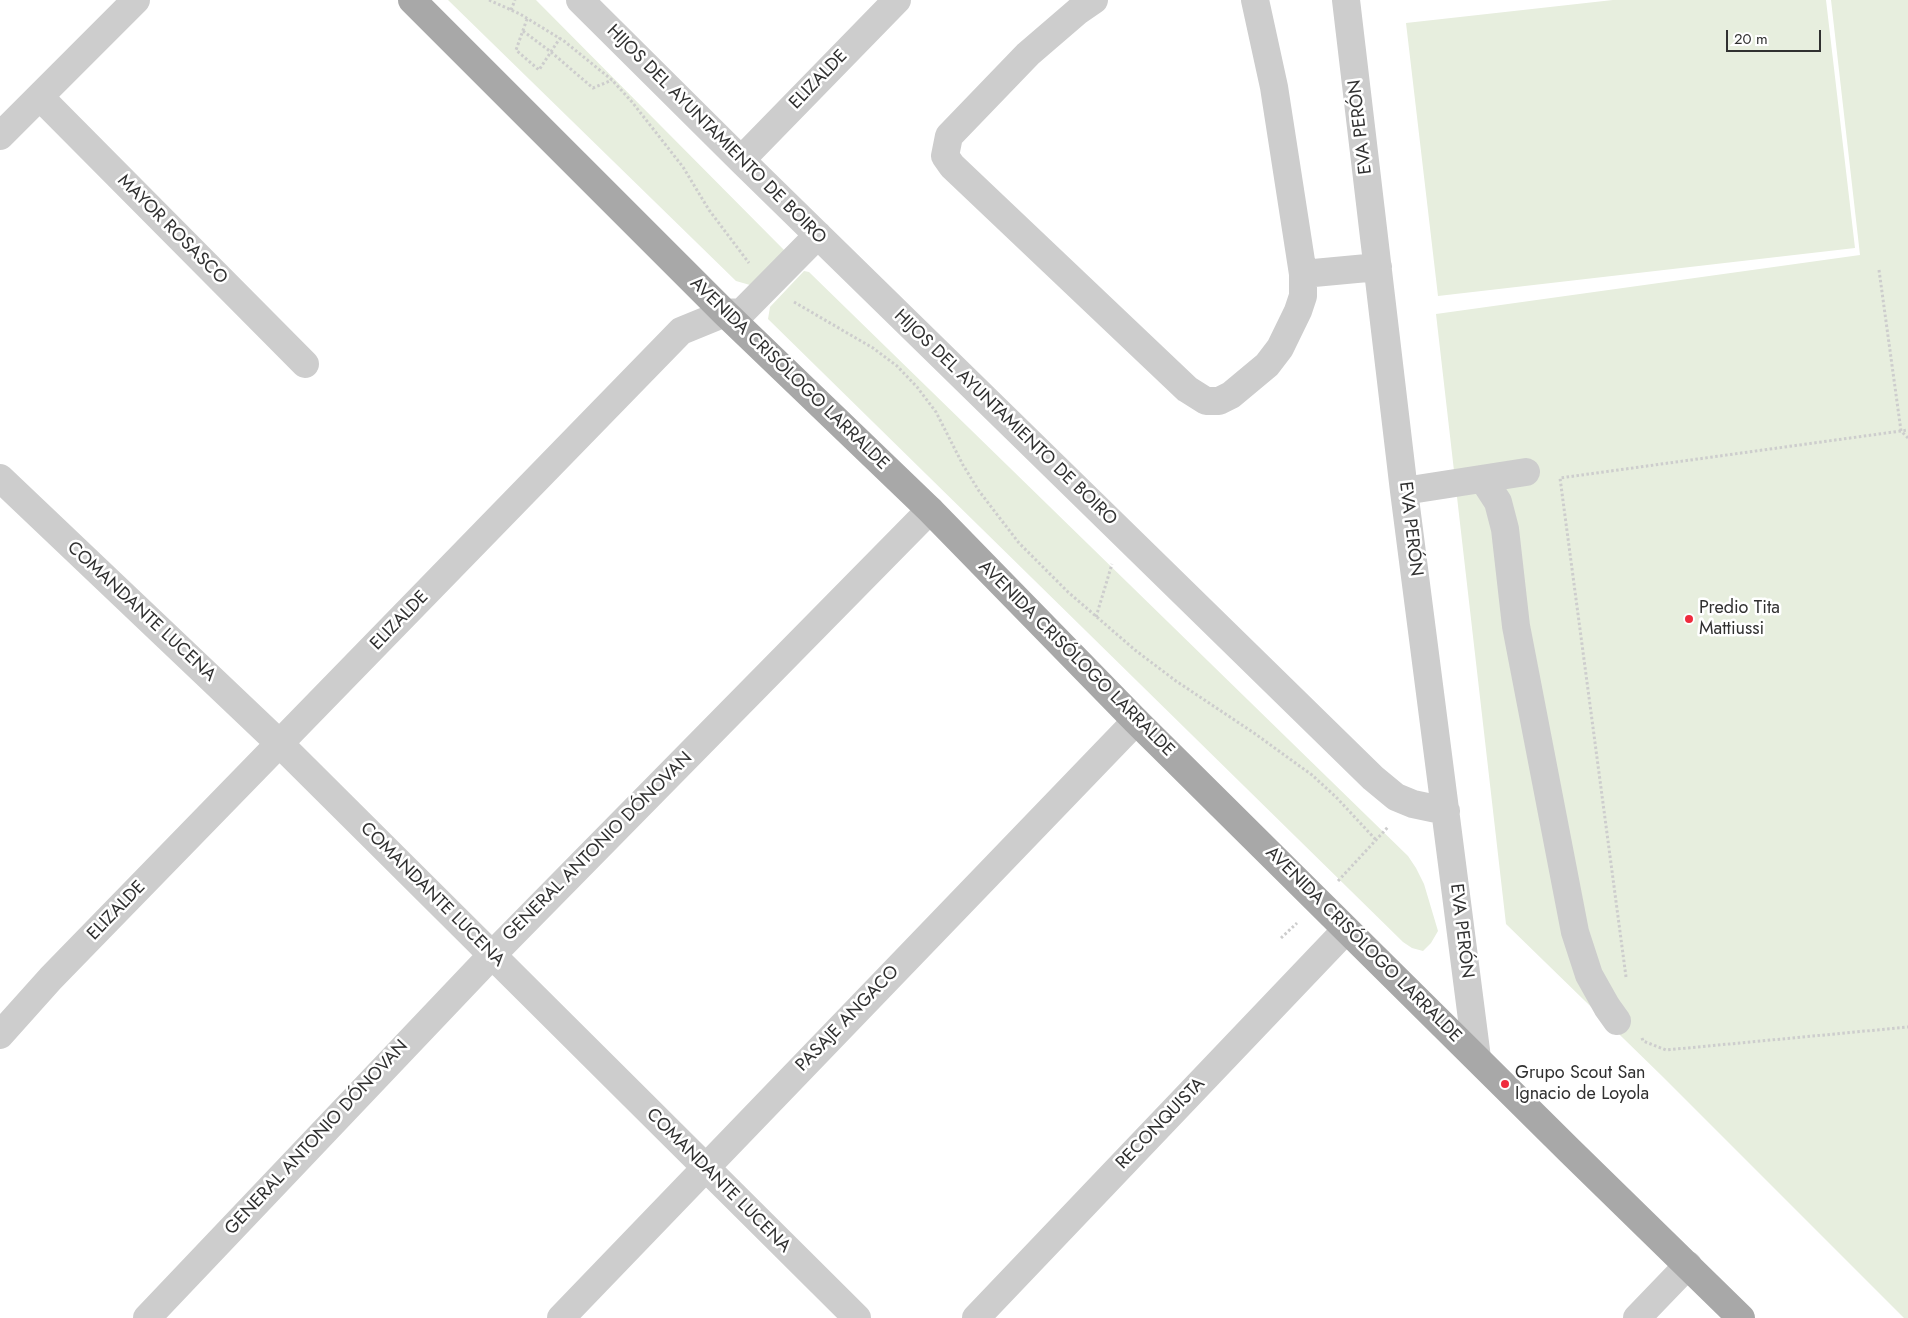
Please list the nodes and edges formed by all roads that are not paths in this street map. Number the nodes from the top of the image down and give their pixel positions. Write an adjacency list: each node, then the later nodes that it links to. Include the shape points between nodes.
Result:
1 (136, 0): 8 (street)
2 (412, 0): 14 (main road, AVENIDA CRISÓLOGO LARRALDE)
3 (580, 0): 10 (street, HIJOS DEL AYUNTAMIENTO DE BOIRO)
4 (897, 0): 10 (street, ELIZALDE)
5 (1094, 0): 13 (street, via 1028,54 949,136 945,156 952,166 1187,389 1206,401 1219,401 1231,395 1267,365 1280,348 1303,296)
6 (1255, 0): 13 (street, via 1274,87)
7 (1346, 0): 12 (street, EVA PERÓN)
8 (40, 97): 9 (street); 15 (street, MAYOR ROSASCO)
9 (0, 136)
10 (741, 160): 11 (street, HIJOS DEL AYUNTAMIENTO DE BOIRO)
11 (818, 236): 14 (street, ELIZALDE, via 742,312); 23 (street, HIJOS DEL AYUNTAMIENTO DE BOIRO, via 1373,778 1396,797)
12 (1378, 267): 13 (street); 19 (street, EVA PERÓN)
13 (1302, 274)
14 (725, 313): 20 (main road, AVENIDA CRISÓLOGO LARRALDE); 22 (street, ELIZALDE, via 681,331)
15 (305, 364)
16 (1526, 472): 18 (street)
17 (0, 478): 22 (street, COMANDANTE LUCENA)
18 (1483, 479): 19 (street); 26 (street, via 1498,502 1505,530 1516,626 1575,932 1589,975 1606,1007)
19 (1404, 491): 23 (street, EVA PERÓN)
20 (930, 510): 21 (main road, AVENIDA CRISÓLOGO LARRALDE); 25 (street, GENERAL ANTONIO DÓNOVAN)
21 (1136, 721): 24 (main road, AVENIDA CRISÓLOGO LARRALDE); 29 (street, PASAJE ANGACO)
22 (280, 744): 25 (street, COMANDANTE LUCENA); 27 (street, ELIZALDE, via 51,978)
23 (1446, 811): 28 (street, EVA PERÓN)
24 (1346, 930): 28 (main road, AVENIDA CRISÓLOGO LARRALDE); 34 (street, RECONQUISTA)
25 (492, 955): 29 (street, COMANDANTE LUCENA); 31 (street, GENERAL ANTONIO DÓNOVAN)
26 (1628, 1027)
27 (0, 1035)
28 (1477, 1058): 30 (main road, AVENIDA CRISÓLOGO LARRALDE)
29 (706, 1168): 32 (street, PASAJE ANGACO); 33 (street, COMANDANTE LUCENA)
30 (1688, 1265): 35 (street); 36 (main road, AVENIDA CRISÓLOGO LARRALDE)
31 (147, 1318)
32 (561, 1318)
33 (857, 1318)
34 (976, 1318)
35 (1637, 1318)
36 (1741, 1318)

